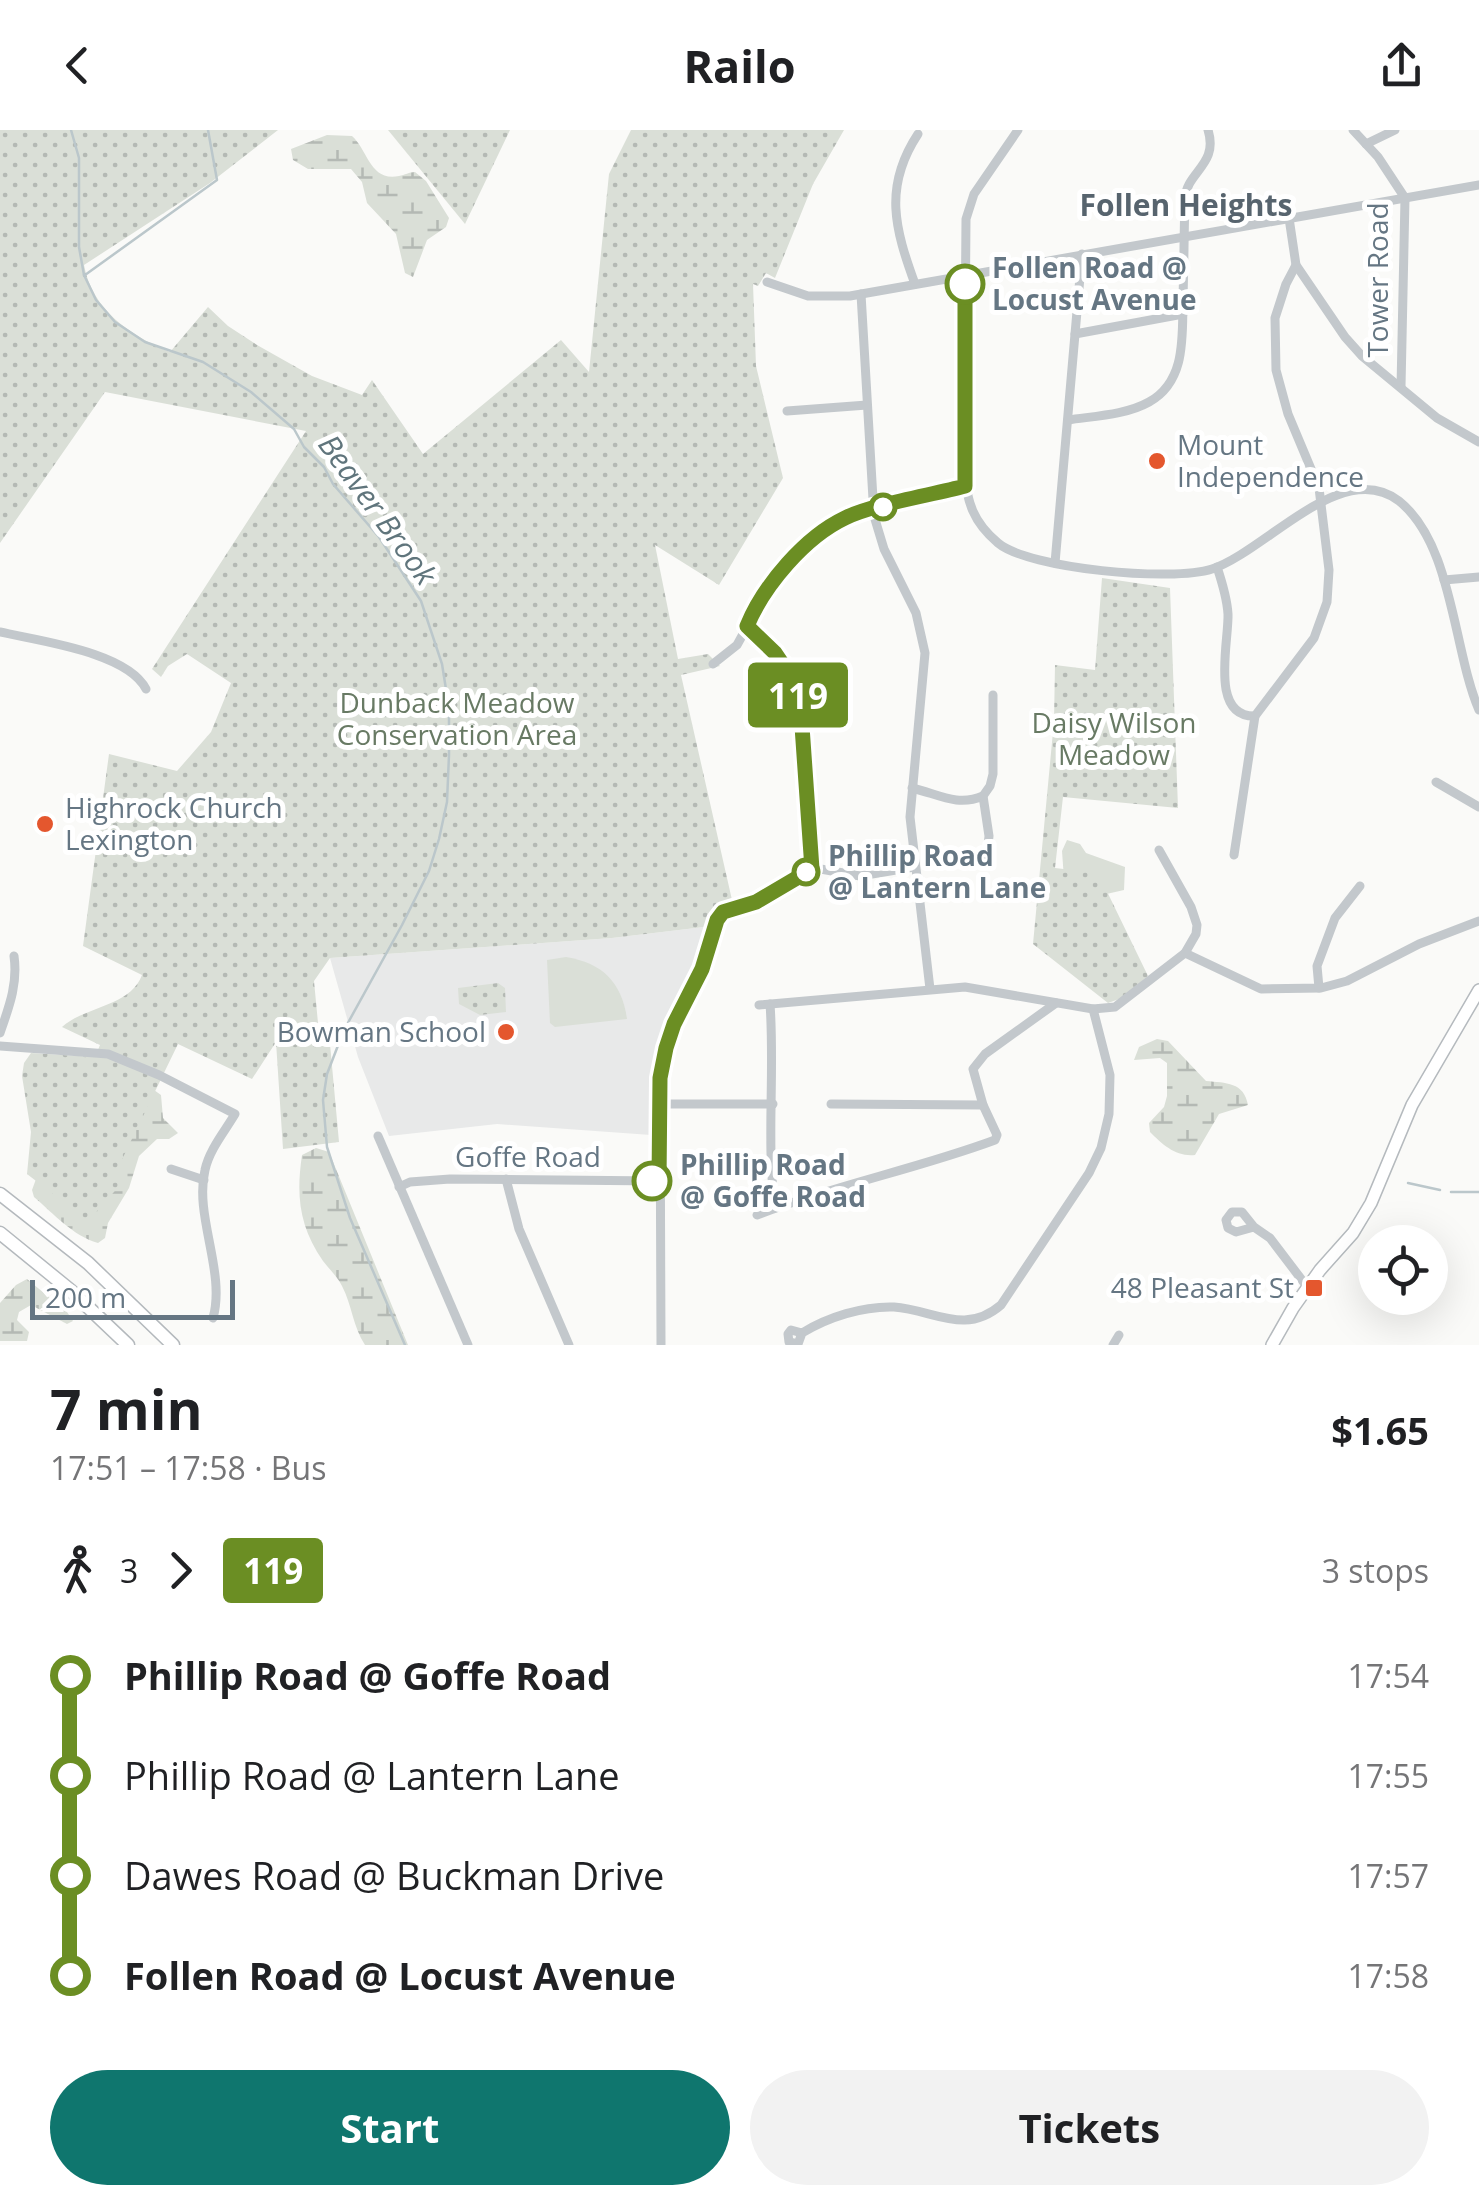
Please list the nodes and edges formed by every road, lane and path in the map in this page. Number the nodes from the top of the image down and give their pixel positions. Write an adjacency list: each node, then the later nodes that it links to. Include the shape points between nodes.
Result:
1 (1018, 130): 13 (street, via 974,194 966,219)
2 (1208, 130): 10 (street, via 1208,159 1185,193)
3 (1353, 130): 6 (street, Tower Road)
4 (1395, 130): 6 (street)
5 (918, 134): 15 (street, via 894,208)
6 (1366, 144): 8 (street, Tower Road)
7 (1479, 185): 8 (street)
8 (1406, 198): 9 (street); 19 (street, Tower Road)
9 (1289, 218): 10 (street); 12 (street)
10 (1186, 236): 11 (street); 17 (street)
11 (1082, 254): 13 (street); 18 (street)
12 (1296, 264): 19 (street, via 1345,337); 25 (street, via 1276,318 1276,370)
13 (965, 274): 15 (street); 24 (street)
14 (766, 282): 16 (street, via 808,296)
15 (915, 284): 16 (street)
16 (862, 294): 20 (street)
17 (1183, 314): 18 (street); 22 (street, via 1180,358 1164,391 1135,408)
18 (1075, 334): 22 (street)
19 (1401, 388): 23 (street)
20 (867, 405): 21 (street); 26 (street)
21 (788, 412)
22 (1068, 420): 27 (street)
23 (1479, 442)
24 (965, 486): 26 (street); 27 (street, via 977,522 1001,546)
25 (1320, 503): 28 (street); 30 (street, via 1355,488 1397,500 1413,515); 37 (street, via 1329,570 1322,618)
26 (874, 510): 31 (street, via 823,531 769,588); 39 (street, via 884,549 916,613 925,654)
27 (1055, 563): 28 (street, via 1176,576)
28 (1217, 567): 37 (street, via 1228,609 1225,687 1234,708)
29 (1479, 576): 30 (street)
30 (1444, 580): 36 (street)
31 (747, 626): 33 (street, via 737,645); 46 (street, via 796,684)
32 (0, 632): 34 (street, via 102,658 134,673)
33 (713, 664)
34 (146, 689)
35 (993, 695): 40 (street, via 993,774)
36 (1479, 710)
37 (1255, 716): 44 (street)
38 (1436, 782): 41 (street)
39 (912, 788): 40 (street, via 954,801); 45 (street)
40 (983, 796): 43 (street)
41 (1479, 807)
42 (1159, 850): 49 (street, via 1198,925)
43 (988, 855)
44 (1234, 855)
45 (914, 867): 46 (street, via 860,876); 52 (street)
46 (812, 869): 58 (street, via 717,920 666,1048)
47 (1360, 886): 51 (street, via 1335,918 1317,966)
48 (1479, 921): 51 (street, via 1347,982)
49 (1185, 953): 51 (street, via 1262,989); 55 (street, via 1122,1004)
50 (14, 956): 56 (street, via 17,974)
51 (1318, 988)
52 (930, 990): 54 (street, via 985,989); 59 (street, via 765,1004)
53 (1479, 990): 73 (main road, via 1412,1105 1371,1203)
54 (1056, 1004): 55 (street); 61 (street, via 977,1062 974,1078)
55 (1093, 1008): 75 (street, via 1110,1074 1101,1148 1001,1305 957,1322 904,1308 871,1308)
56 (0, 1033)
57 (0, 1046): 65 (street, via 108,1054 235,1114)
58 (660, 1104): 59 (street); 66 (street)
59 (773, 1104): 69 (street)
60 (831, 1104): 61 (street)
61 (983, 1104): 69 (street, via 996,1140)
62 (378, 1136): 67 (street)
63 (172, 1169): 65 (street)
64 (506, 1179): 66 (street, Goffe Road); 67 (street, Goffe Road); 80 (street, via 519,1230)
65 (204, 1180): 74 (street, via 218,1290)
66 (659, 1181): 81 (street)
67 (399, 1187): 79 (street)
68 (0, 1194): 78 (highway, via 88,1263)
69 (775, 1208): 70 (street)
70 (758, 1215)
71 (1254, 1226): 73 (street)
72 (0, 1233): 77 (highway)
73 (1308, 1288): 83 (main road)
74 (213, 1318)
75 (802, 1333)
76 (1118, 1334): 82 (street)
77 (128, 1345)
78 (172, 1345)
79 (468, 1345)
80 (568, 1345)
81 (662, 1345)
82 (1113, 1345)
83 (1272, 1345)

